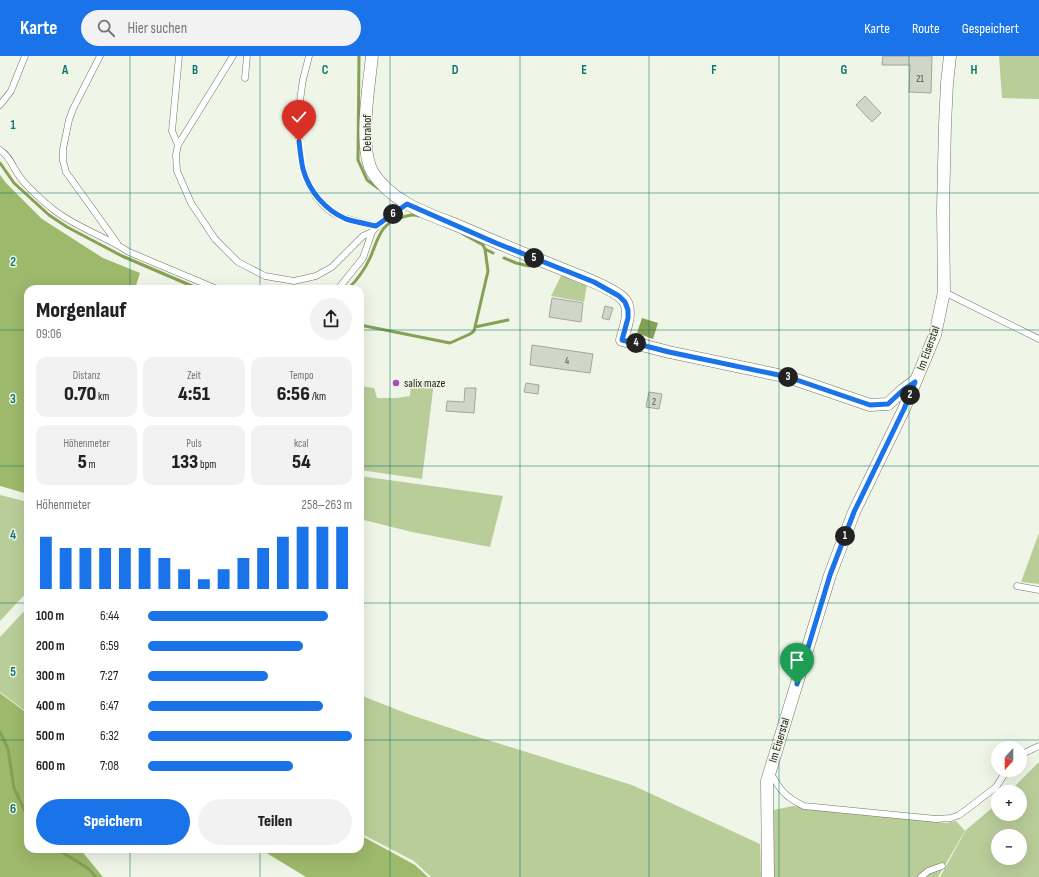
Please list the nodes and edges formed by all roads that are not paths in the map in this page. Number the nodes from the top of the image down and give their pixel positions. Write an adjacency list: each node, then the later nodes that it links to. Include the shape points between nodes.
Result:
1 (25, 56): 10 (lane, via 11,91)
2 (100, 56): 16 (lane, via 73,109 63,149 63,161 66,172)
3 (179, 56): 11 (lane, via 172,131)
4 (233, 56): 11 (lane)
5 (247, 56): 9 (lane)
6 (309, 56): 14 (lane, via 302,85 300,112 299,141 303,169 311,189 331,211 347,219)
7 (372, 56): 13 (street, Debrahof, via 365,141 367,157 373,172 385,187)
8 (950, 56): 19 (street, Im Eiserstal, via 945,125)
9 (245, 78)
10 (0, 105)
11 (178, 145): 15 (lane, via 178,171 191,203 215,239 238,262 265,276 294,281 316,276 332,267 363,236)
12 (0, 150): 16 (lane, via 6,154 21,178 54,210 85,230)
13 (407, 204): 14 (lane); 21 (street, Debrahof, via 594,282 619,296 628,310 622,340 788,377 870,405 888,404)
14 (376, 226): 15 (lane)
15 (372, 232): 18 (lane, via 363,258)
16 (116, 243): 17 (lane, via 129,252)
17 (207, 285)
18 (341, 285)
19 (944, 292): 20 (lane); 21 (street, Im Eiserstal, via 935,335)
20 (1039, 339)
21 (915, 382): 26 (street, Im Eiserstal, via 854,512 830,575)
22 (1017, 586): 23 (lane)
23 (1039, 590)
24 (1039, 746): 25 (lane)
25 (1027, 752)
26 (770, 770): 27 (lane, via 786,796 804,806 936,819 951,818 963,812 996,787); 29 (street, Im Eiserstal, via 767,781)
27 (1002, 777)
28 (942, 866): 30 (lane, via 928,871)
29 (768, 877)
30 (921, 877)

